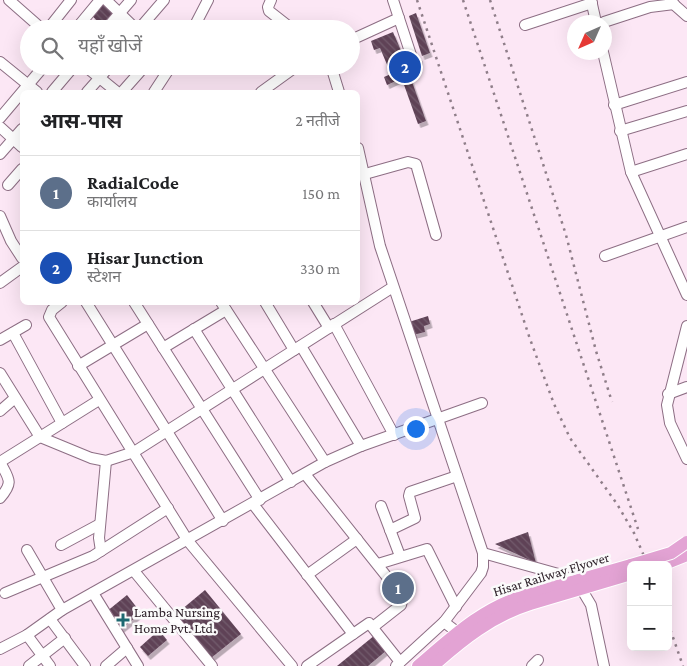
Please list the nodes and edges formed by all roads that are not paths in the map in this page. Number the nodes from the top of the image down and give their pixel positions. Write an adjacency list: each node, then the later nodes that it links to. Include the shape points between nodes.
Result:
1 (72, 0): 19 (street)
2 (100, 0): 20 (street)
3 (106, 0): 13 (street)
4 (131, 0): 13 (street)
5 (164, 0): 23 (street)
6 (208, 0): 24 (street)
7 (271, 0): 25 (street, via 269,11)
8 (393, 0): 16 (street)
9 (13, 1): 18 (street)
10 (592, 2): 14 (street); 26 (street)
11 (671, 2): 12 (street); 15 (street)
12 (652, 3): 17 (street)
13 (119, 13): 21 (street); 22 (street)
14 (595, 15)
15 (687, 16)
16 (399, 18): 27 (street); 30 (street, via 413,61)
17 (612, 19)
18 (33, 20)
19 (55, 20)
20 (83, 20)
21 (113, 20)
22 (127, 20)
23 (145, 20)
24 (198, 20)
25 (280, 20)
26 (525, 25)
27 (360, 36)
28 (605, 60): 52 (street)
29 (0, 62): 41 (street)
30 (417, 64)
31 (36, 75): 41 (street)
32 (66, 75): 44 (street)
33 (96, 75): 39 (street)
34 (102, 75): 39 (street)
35 (137, 75): 47 (street)
36 (165, 75): 48 (street)
37 (285, 75): 49 (street)
38 (334, 75): 50 (street)
39 (99, 78): 45 (street); 46 (street)
40 (687, 82): 52 (street)
41 (28, 85): 42 (street); 43 (street)
42 (24, 90)
43 (34, 90)
44 (54, 90)
45 (89, 90)
46 (114, 90)
47 (124, 90)
48 (155, 90)
49 (264, 90)
50 (338, 90)
51 (20, 94): 54 (street)
52 (614, 105): 56 (street)
53 (687, 111): 56 (street)
54 (0, 118)
55 (0, 127): 58 (street)
56 (620, 131): 64 (street)
57 (20, 132): 58 (street)
58 (14, 139): 59 (street); 60 (street)
59 (20, 145)
60 (0, 154)
61 (687, 154): 64 (street)
62 (360, 156): 65 (street)
63 (20, 171): 66 (street)
64 (630, 172): 71 (street)
65 (366, 178): 67 (street); 70 (street, via 408,162 416,164); 76 (street, via 380,246)
66 (8, 185)
67 (360, 186)
68 (0, 216): 72 (street)
69 (687, 227): 71 (street)
70 (436, 234)
71 (661, 237): 73 (street); 77 (street)
72 (20, 255)
73 (605, 256)
74 (20, 268): 75 (street)
75 (0, 283)
76 (394, 287): 78 (street); 107 (street)
77 (687, 294)
78 (360, 304)
79 (58, 305): 96 (street, via 48,317)
80 (88, 305): 93 (street)
81 (136, 305): 86 (street)
82 (267, 305): 95 (street)
83 (315, 305): 88 (street)
84 (359, 305): 88 (street)
85 (224, 306): 90 (street); 97 (street)
86 (148, 324): 93 (street); 94 (street)
87 (26, 325): 91 (street)
88 (331, 326): 95 (street); 110 (street)
89 (687, 326): 101 (street)
90 (194, 329): 94 (street); 100 (street)
91 (13, 333): 92 (street); 108 (street)
92 (0, 340)
93 (114, 345): 96 (street); 109 (street)
94 (163, 348): 105 (street)
95 (298, 348): 97 (street); 112 (street)
96 (78, 366): 103 (street)
97 (265, 368): 100 (street); 117 (street)
98 (0, 373): 102 (street)
99 (687, 387): 101 (street)
100 (233, 390): 105 (street); 120 (street)
101 (668, 394): 114 (street, via 667,414)
102 (16, 398): 106 (street); 111 (street)
103 (99, 400): 108 (street); 113 (street)
104 (482, 402): 107 (street)
105 (202, 409): 109 (street); 122 (street)
106 (0, 410)
107 (437, 419): 110 (street); 119 (street)
108 (62, 423): 111 (street)
109 (168, 431): 113 (street); 125 (street)
110 (394, 435): 112 (street)
111 (40, 437): 115 (street); 116 (street)
112 (361, 446): 117 (street)
113 (134, 452): 115 (street); 124 (street)
114 (687, 459)
115 (106, 461): 126 (street)
116 (0, 462): 121 (street, via 10,485)
117 (325, 462): 118 (street)
118 (305, 474): 120 (street); 128 (street)
119 (457, 476): 127 (street, via 410,492 415,518); 134 (street)
120 (290, 482): 122 (street)
121 (0, 498)
122 (256, 502): 125 (street); 142 (street)
123 (381, 506): 127 (street)
124 (168, 508): 129 (street); 133 (street)
125 (223, 521): 129 (street)
126 (100, 524): 131 (street); 133 (street)
127 (390, 530): 136 (street)
128 (357, 539): 139 (street); 142 (street)
129 (188, 541): 141 (street); 167 (street)
130 (687, 542): 137 (main road, Hisar Railway Flyover, bridge, via 671,553)
131 (61, 545)
132 (27, 550): 144 (street)
133 (101, 551): 144 (street)
134 (483, 553): 148 (street, via 481,574); 171 (street, via 562,575 579,585 591,605)
135 (687, 555): 138 (main road)
136 (400, 556): 139 (street); 148 (street, via 428,550)
137 (644, 561)
138 (672, 561)
139 (378, 564): 152 (street, via 404,600)
140 (627, 566): 147 (main road, Hisar Railway Flyover, bridge)
141 (134, 571): 146 (street); 166 (street)
142 (308, 575): 154 (street)
143 (627, 575): 147 (main road, Hisar Railway Flyover, bridge)
144 (41, 577): 145 (street); 149 (street)
145 (5, 593)
146 (93, 594): 149 (street); 157 (street)
147 (528, 600): 153 (main road, Hisar Railway Flyover, via 506,601); 170 (main road, Hisar Railway Flyover, via 474,632)
148 (456, 607): 151 (street)
149 (62, 610): 150 (street)
150 (50, 619): 155 (street); 156 (street)
151 (444, 622): 153 (street); 160 (street)
152 (373, 627): 154 (street, via 367,624); 160 (street)
153 (457, 632): 169 (main road, Hisar Railway Flyover)
154 (353, 634): 168 (street)
155 (27, 635): 158 (street); 159 (street)
156 (65, 638): 159 (street); 163 (street)
157 (127, 648): 164 (street); 165 (street)
158 (0, 650)
159 (43, 655): 161 (street); 162 (street)
160 (398, 664)
161 (29, 666)
162 (50, 666)
163 (85, 666)
164 (106, 666)
165 (138, 666)
166 (212, 666)
167 (292, 666)
168 (307, 666)
169 (418, 666)
170 (433, 666)
171 (604, 666)

